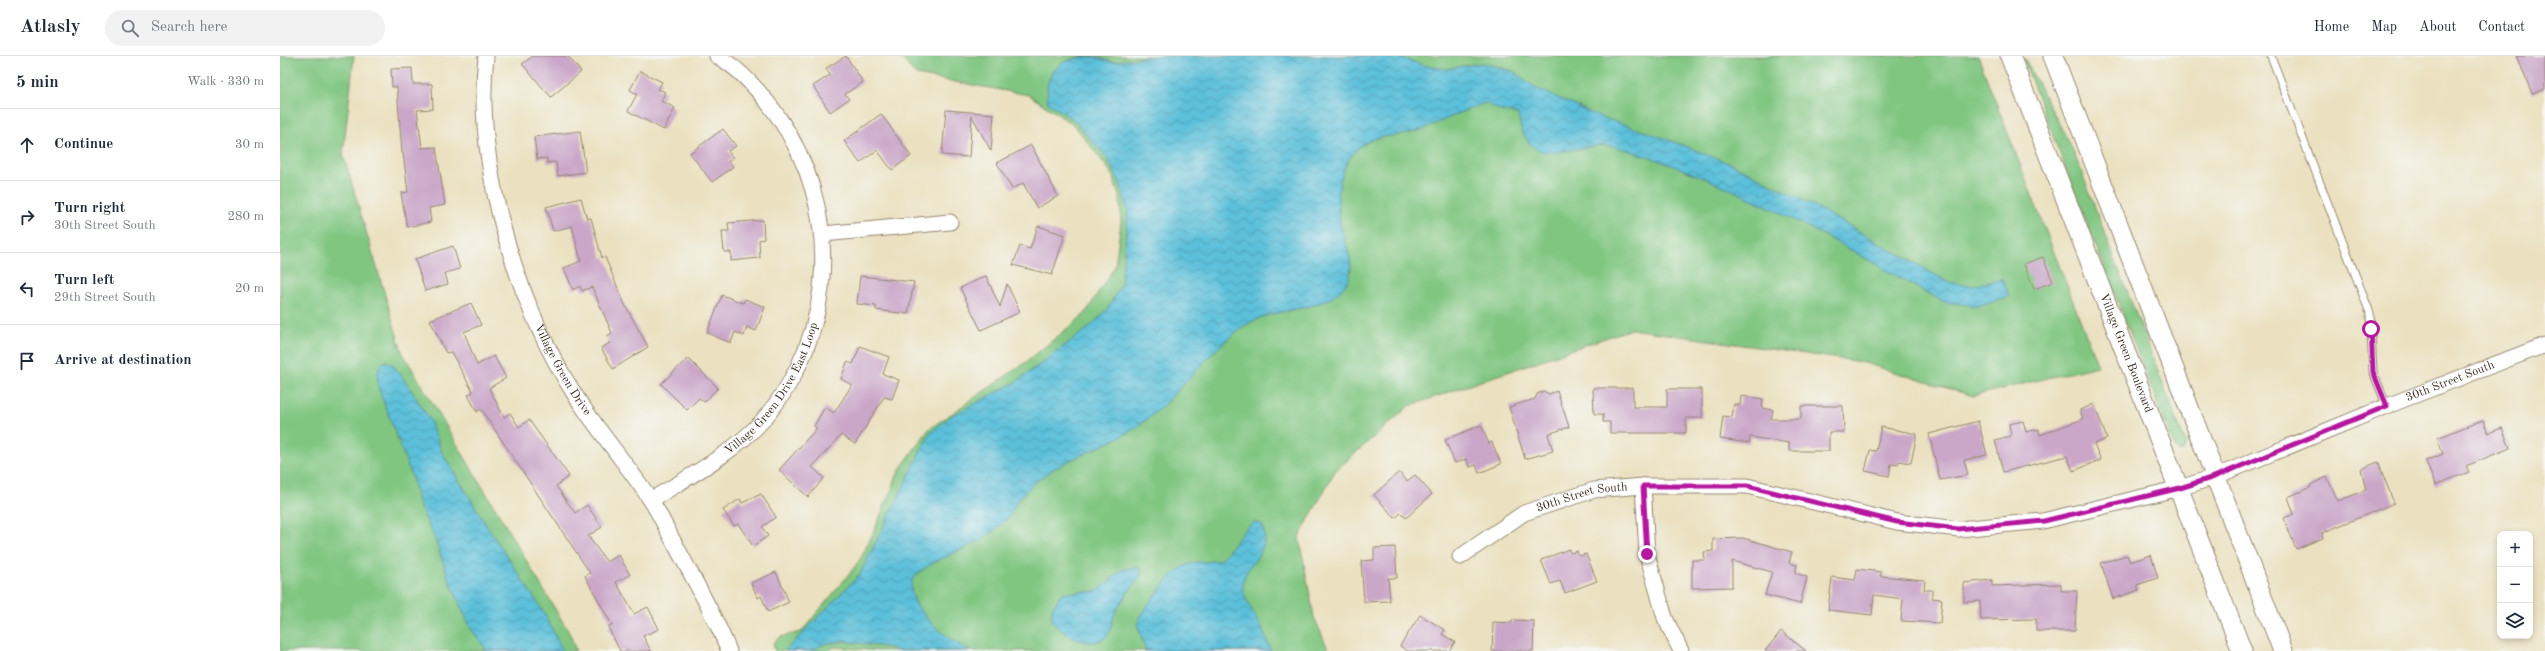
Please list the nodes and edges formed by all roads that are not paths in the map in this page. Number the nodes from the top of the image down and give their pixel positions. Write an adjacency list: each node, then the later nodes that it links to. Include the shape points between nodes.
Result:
1 (486, 56): 13 (street, Village Green Drive, via 486,140 500,215 521,286 544,342 575,395)
2 (717, 56): 7 (street, Village Green Drive East Loop, via 760,92 792,137 812,187)
3 (2010, 56): 12 (street, Village Green Boulevard)
4 (2053, 56): 10 (street)
5 (2271, 56): 9 (lane, via 2370,313 2373,372)
6 (950, 222): 7 (street)
7 (823, 234): 13 (street, Village Green Drive East Loop, via 822,282 814,326 793,379 763,420 717,459)
8 (2545, 345): 9 (street, 30th Street South)
9 (2387, 406): 10 (street, 30th Street South)
10 (2214, 477): 12 (street, 30th Street South); 18 (street)
11 (1643, 486): 12 (street, 30th Street South, via 1747,486 1897,522 1958,529 2044,521); 14 (street, 30th Street South, via 1594,490 1524,514); 16 (street, via 1647,554 1665,618)
12 (2180, 488): 17 (street, Village Green Boulevard)
13 (651, 500): 15 (street, Village Green Drive, via 692,575)
14 (1460, 557)
15 (729, 651)
16 (1681, 651)
17 (2242, 651)
18 (2283, 651)

